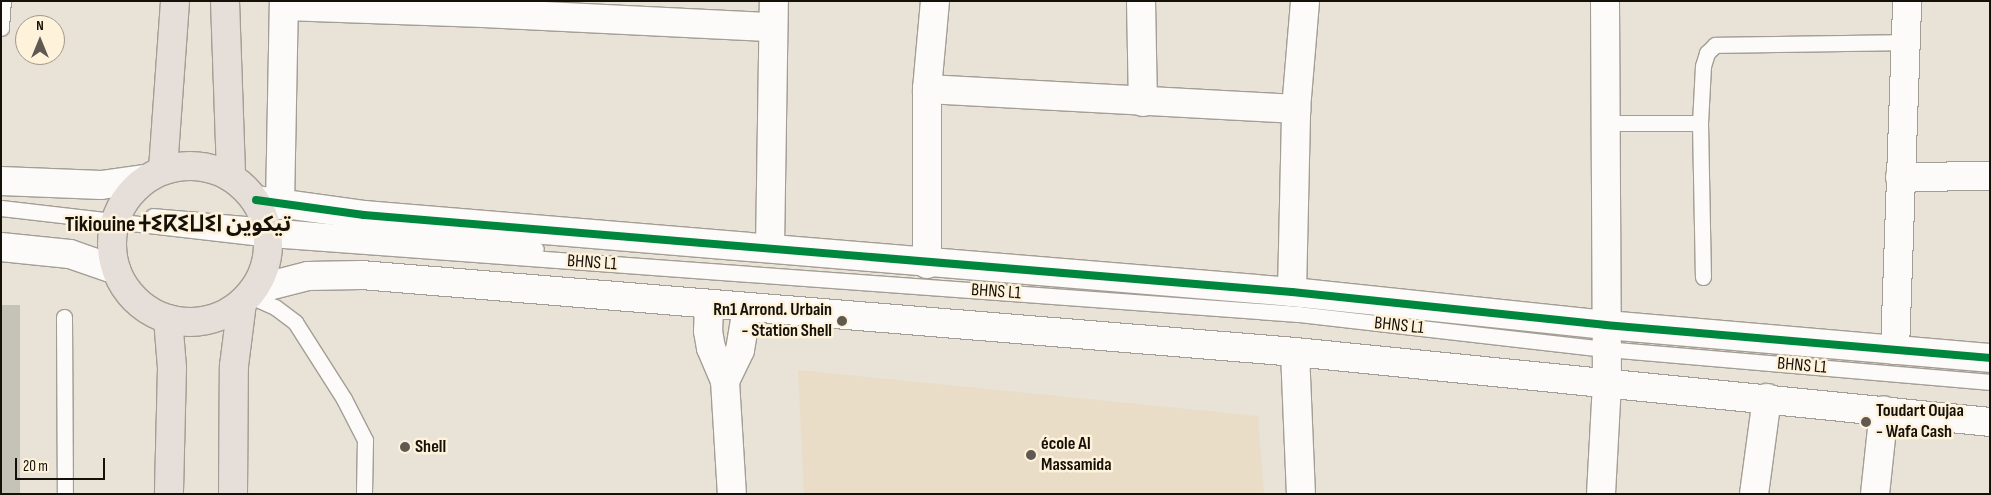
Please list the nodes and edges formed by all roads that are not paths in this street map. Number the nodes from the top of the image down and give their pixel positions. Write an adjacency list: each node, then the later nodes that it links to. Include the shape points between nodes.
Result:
1 (3, 1): 12 (lane)
2 (176, 1): 19 (highway)
3 (225, 1): 21 (highway)
4 (934, 1): 14 (street)
5 (1141, 1): 15 (street)
6 (1305, 1): 16 (street)
7 (1605, 1): 17 (street)
8 (1907, 1): 13 (street)
9 (284, 4): 10 (street); 27 (street)
10 (483, 7): 11 (street)
11 (773, 14): 29 (street)
12 (1, 28)
13 (1906, 42): 18 (lane, via 1714,46 1703,66); 22 (street)
14 (927, 89): 15 (street); 30 (street)
15 (1143, 102): 16 (street)
16 (1296, 109): 33 (street)
17 (1606, 123): 18 (lane); 39 (street)
18 (1700, 123): 32 (lane)
19 (154, 174): 21 (highway, via 198,166); 23 (street, via 101,185); 26 (highway, via 129,194)
20 (1990, 176): 22 (street)
21 (231, 177): 27 (highway)
22 (1900, 177): 40 (street)
23 (1, 181)
24 (1, 202): 26 (lane, BHNS L1)
25 (1, 208): 26 (lane, BHNS L1)
26 (117, 217): 27 (lane, BHNS L1); 31 (highway, via 112,241)
27 (268, 217): 29 (street, via 364,216); 34 (highway, via 268,260); 39 (lane, BHNS L1, via 1298,314)
28 (1, 247): 31 (street, via 70,254)
29 (770, 248): 30 (street)
30 (927, 264): 33 (street)
31 (116, 270): 38 (highway, via 128,291 146,308)
32 (1703, 277)
33 (1292, 292): 39 (street)
34 (250, 296): 35 (street, via 282,281 335,274); 38 (highway, via 220,317); 52 (highway, via 234,366); 53 (lane, via 275,307 295,322 344,399 365,440)
35 (709, 305): 36 (street); 44 (street, via 711,348)
36 (747, 308): 41 (street); 44 (street, via 740,350)
37 (64, 317): 50 (lane)
38 (168, 319): 51 (highway, via 172,368)
39 (1606, 337): 40 (street); 43 (lane, BHNS L1); 45 (lane, BHNS L1); 46 (street)
40 (1895, 350): 42 (street)
41 (1295, 352): 46 (street); 55 (street)
42 (1990, 358)
43 (1990, 370)
44 (725, 382): 54 (street)
45 (1990, 382)
46 (1607, 383): 47 (street); 56 (street)
47 (1767, 398): 48 (street); 57 (street)
48 (1884, 410): 49 (street); 58 (street)
49 (1990, 422)
50 (65, 494)
51 (169, 494)
52 (233, 494)
53 (364, 494)
54 (732, 494)
55 (1301, 494)
56 (1601, 494)
57 (1754, 494)
58 (1875, 494)

